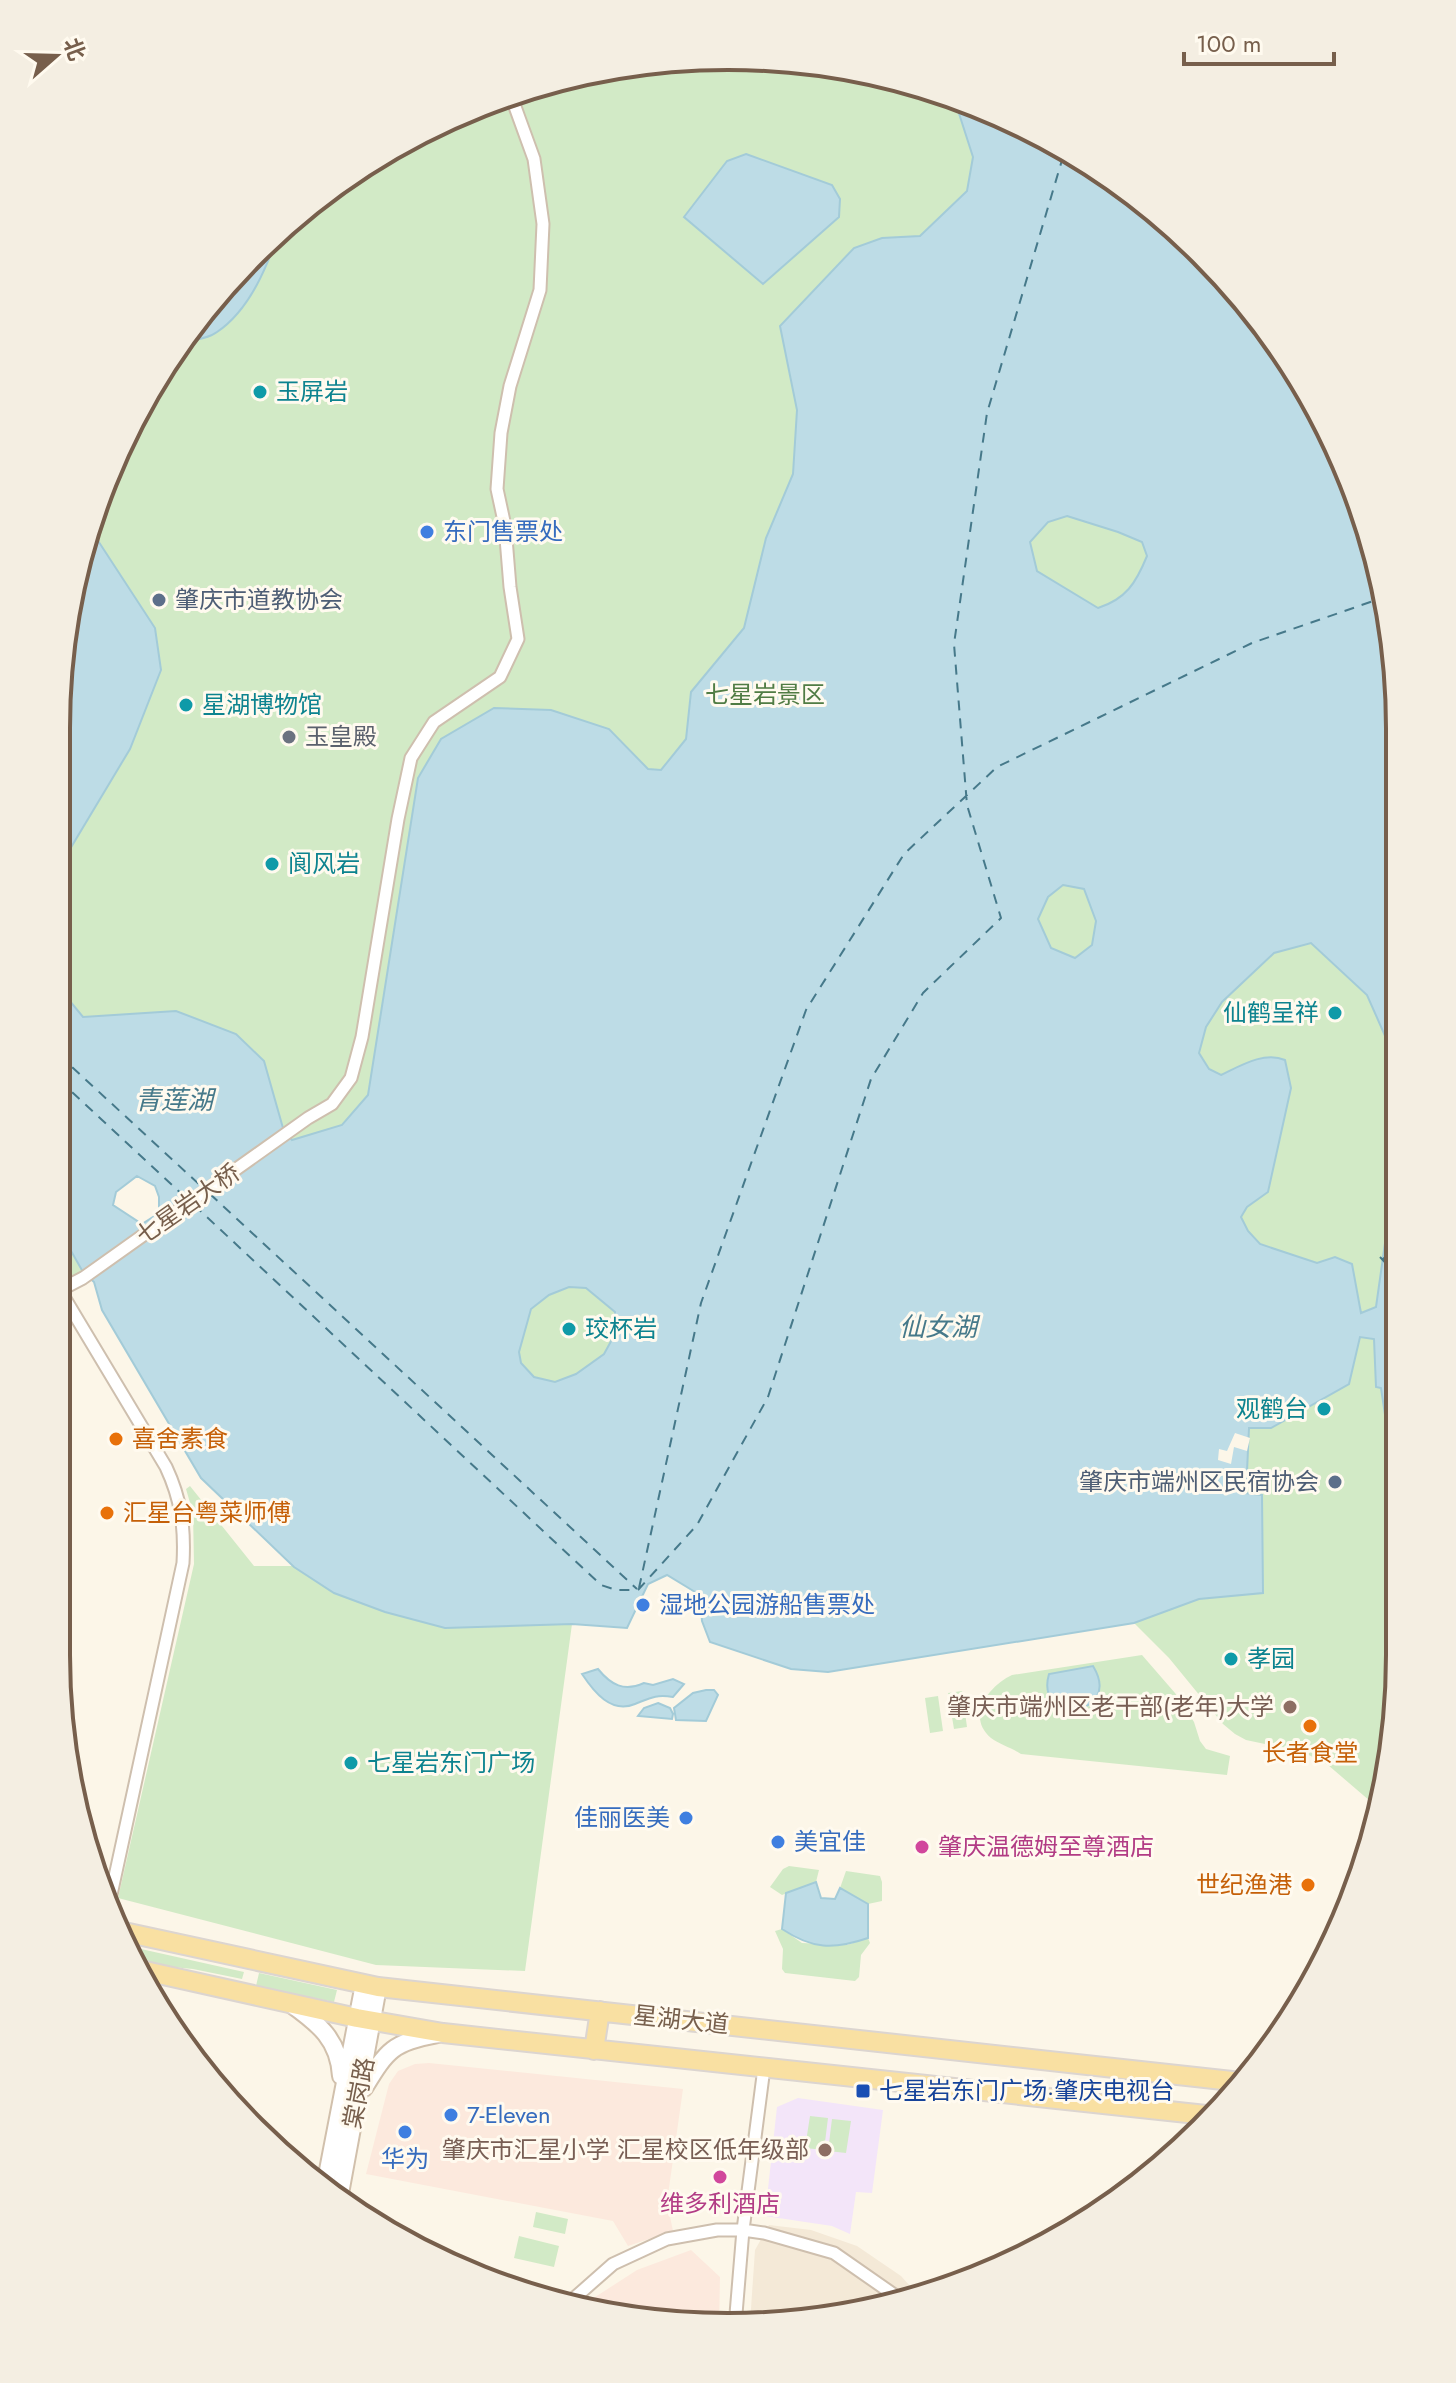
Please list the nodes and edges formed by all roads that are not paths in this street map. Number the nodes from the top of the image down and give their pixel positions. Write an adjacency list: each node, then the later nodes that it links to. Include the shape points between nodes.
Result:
1 (515, 106): 2 (street, 七星岩大桥, via 534,159 543,224 540,290 510,386 497,489 518,639 500,677 434,722 411,758 351,1078 332,1104)
2 (70, 1286)
3 (70, 1309): 4 (street, via 166,1467 182,1511 183,1563)
4 (113, 1887)
5 (132, 1934): 6 (main road, 星湖大道)
6 (252, 1962): 8 (main road, 星湖大道); 9 (main road)
7 (152, 1972): 9 (main road, 星湖大道)
8 (371, 1986): 11 (main road, 星湖大道); 12 (main road, 棠岗路)
9 (243, 1992): 10 (main road, 星湖大道)
10 (289, 2003): 12 (main road, 星湖大道); 18 (main road, via 330,2036)
11 (600, 2011): 14 (main road); 16 (main road, 星湖大道)
12 (365, 2020): 13 (main road, 星湖大道); 18 (main road, 棠岗路)
13 (443, 2033): 14 (main road, 星湖大道); 18 (main road, via 395,2047)
14 (594, 2050): 15 (main road, 星湖大道)
15 (764, 2068): 19 (main road, 星湖大道); 23 (street)
16 (1174, 2075): 17 (main road, 星湖大道); 19 (main road)
17 (1230, 2081)
18 (351, 2094): 21 (main road, 棠岗路); 22 (main road, 棠岗路)
19 (1168, 2110): 20 (main road, 星湖大道)
20 (1199, 2114)
21 (328, 2178)
22 (340, 2187)
23 (743, 2230): 24 (street, via 834,2253); 25 (street, via 667,2239 613,2264); 26 (street)
24 (891, 2293)
25 (578, 2295)
26 (736, 2313)

